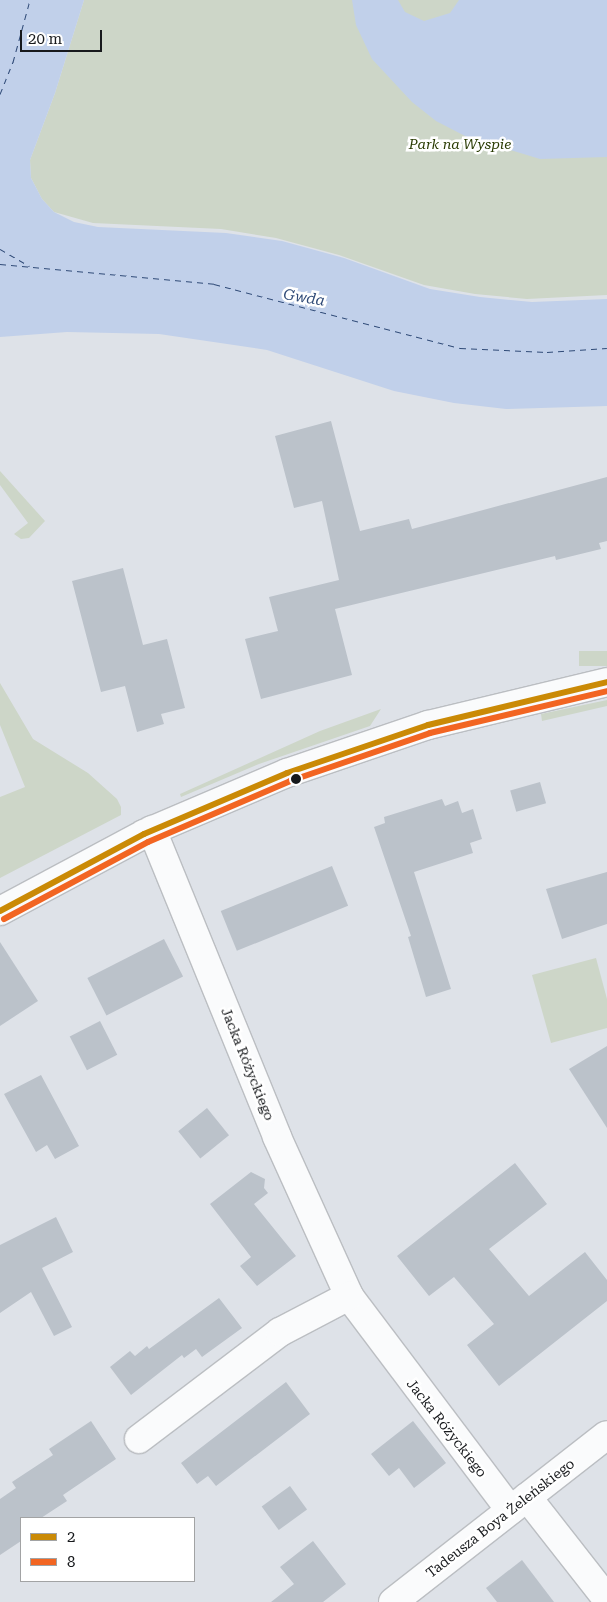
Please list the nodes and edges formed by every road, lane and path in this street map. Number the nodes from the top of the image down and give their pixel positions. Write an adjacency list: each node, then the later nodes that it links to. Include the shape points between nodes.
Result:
1 (607, 682): 2 (street, via 436,723 364,745 241,790)
2 (152, 830): 3 (street); 4 (street, Jacka Różyckiego, via 277,1137)
3 (0, 911)
4 (349, 1296): 6 (street, via 280,1332); 7 (street, Jacka Różyckiego)
5 (607, 1435): 7 (street, Tadeusza Boya Żeleńskiego)
6 (139, 1439)
7 (519, 1504): 8 (street, Jacka Różyckiego); 9 (street, Tadeusza Boya Żeleńskiego)
8 (607, 1599)
9 (393, 1602)

